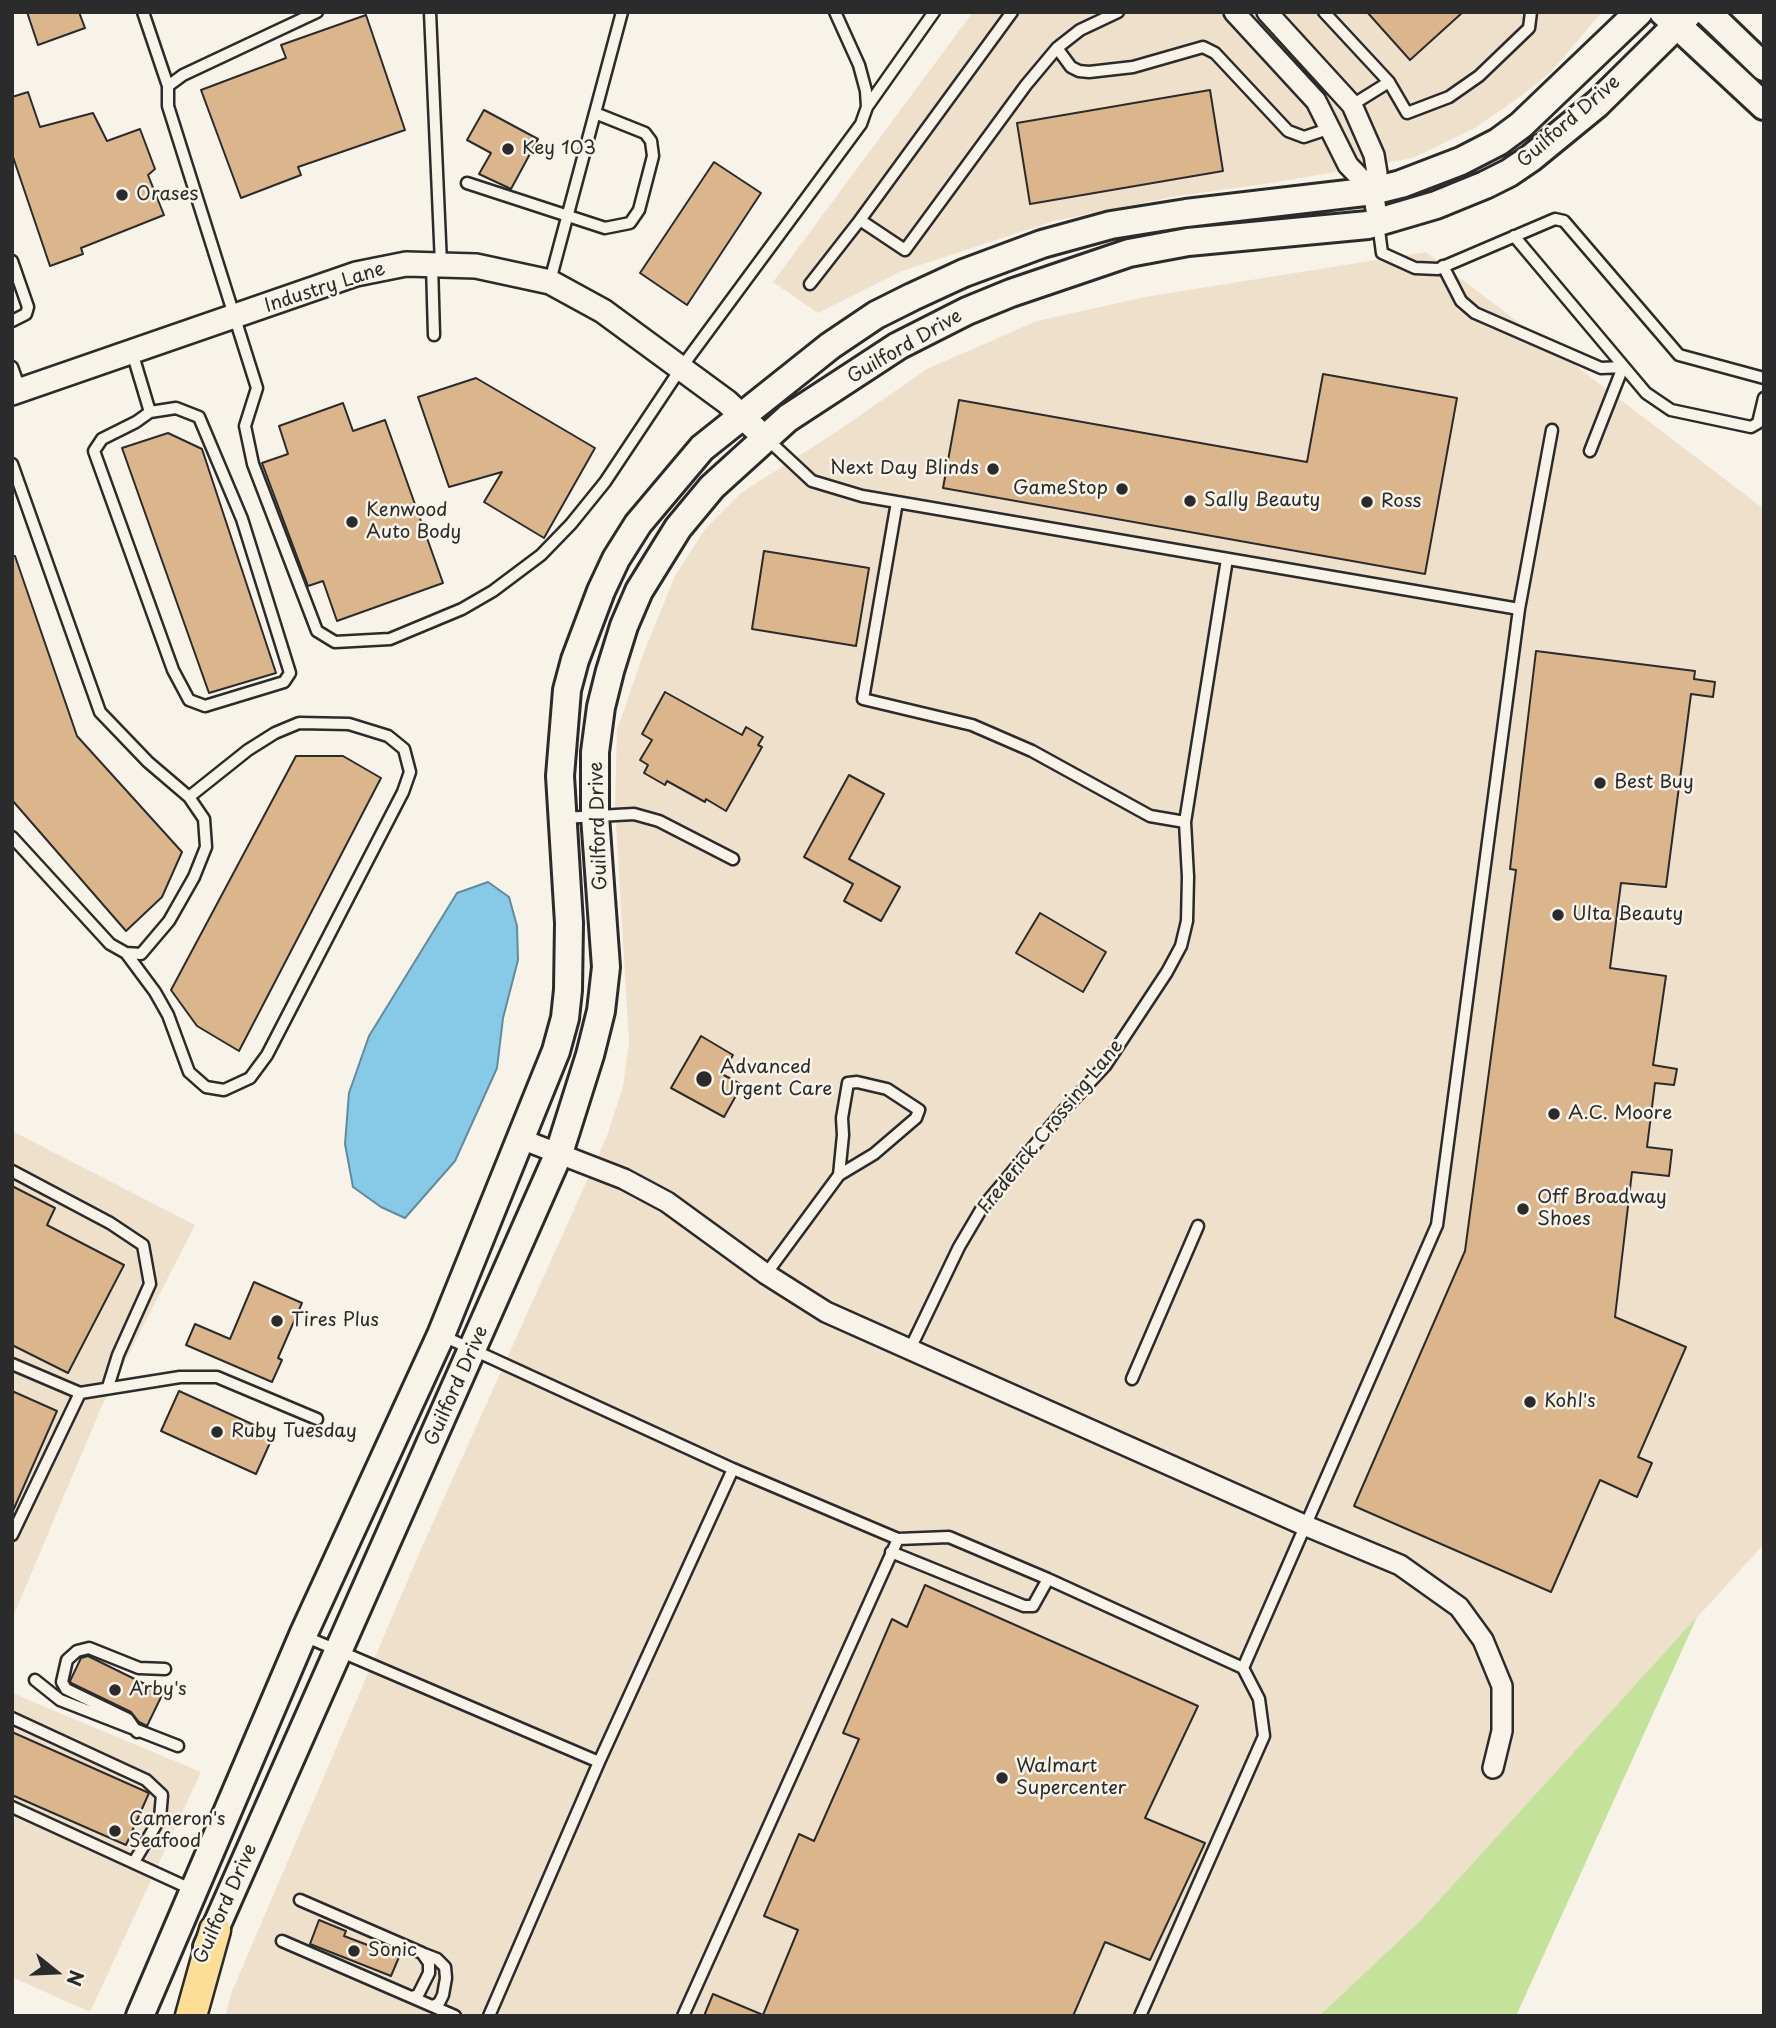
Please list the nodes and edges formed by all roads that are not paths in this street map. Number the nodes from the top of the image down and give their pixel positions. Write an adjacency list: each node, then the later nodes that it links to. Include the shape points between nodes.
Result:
1 (143, 12): 19 (lane)
2 (317, 12): 19 (lane)
3 (430, 12): 32 (lane)
4 (622, 12): 23 (lane)
5 (835, 12): 21 (lane, via 859,65)
6 (934, 12): 21 (lane)
7 (1012, 12): 28 (lane)
8 (1118, 12): 16 (lane, via 1080,30)
9 (1234, 12): 24 (street, via 1316,101)
10 (1267, 12): 20 (street)
11 (1324, 12): 18 (lane)
12 (1531, 12): 18 (lane, via 1529,28 1516,42 1449,96 1407,113)
13 (1639, 12): 26 (main road, Guilford Drive, via 1498,142 1437,171)
14 (1707, 12): 17 (main road)
15 (1677, 16): 22 (main road); 29 (main road, Guilford Drive, via 1597,104 1509,173 1436,205)
16 (1057, 48): 24 (lane, via 1071,67 1090,72 1133,67 1203,47 1288,131 1304,137); 28 (lane, via 905,250)
17 (1764, 67)
18 (1389, 82): 20 (lane)
19 (168, 86): 36 (lane, via 168,106)
20 (1352, 105): 26 (street, via 1374,155)
21 (867, 107): 41 (lane, via 861,124)
22 (1764, 107)
23 (596, 113): 27 (lane); 27 (lane, via 645,133 651,141 653,156 639,210 629,223 605,228)
24 (1331, 128): 26 (street, via 1348,165)
25 (467, 183): 27 (lane)
26 (1373, 191): 29 (street); 47 (main road, Guilford Drive, via 1186,213 1042,244 964,273 876,315 830,345)
27 (568, 216): 34 (lane)
28 (860, 220): 35 (lane)
29 (1378, 222): 33 (lane, via 1382,253 1415,268); 49 (main road, Guilford Drive, via 1188,242 1129,253 1011,293 898,346 789,418)
30 (1514, 236): 33 (lane); 42 (lane); 43 (lane, via 1555,219 1563,221 1679,355)
31 (12, 261): 37 (lane, via 28,307 26,314)
32 (436, 264): 34 (street, Industry Lane, via 476,266); 36 (street, Industry Lane, via 406,264 356,274); 38 (lane)
33 (1443, 266): 42 (lane, via 1461,301 1475,313 1601,368)
34 (550, 282): 41 (street, Industry Lane, via 603,311)
35 (810, 284)
36 (236, 317): 39 (street, Industry Lane); 41 (lane, via 257,388 245,426 253,464 317,631 335,642 390,639 462,609 541,555 605,482)
37 (12, 321)
38 (434, 335)
39 (132, 352): 44 (street, Industry Lane); 46 (lane)
40 (12, 367): 44 (lane)
41 (681, 368): 47 (street, Industry Lane)
42 (1623, 368): 45 (lane, via 1646,394 1671,410 1751,427 1758,423); 50 (lane)
43 (1764, 379)
44 (16, 392)
45 (1764, 398)
46 (150, 412): 46 (lane, via 102,439 94,450 173,670 189,700 205,706 284,682 289,673 242,519 199,417 176,408)
47 (743, 416): 49 (street, Industry Lane); 57 (main road, Guilford Drive, via 702,448 638,524 601,591 567,690 560,776)
48 (1552, 430): 54 (lane)
49 (766, 439): 52 (lane, via 812,481); 56 (main road, Guilford Drive, via 712,487 678,528 639,591 620,637 601,707)
50 (1590, 451)
51 (12, 464): 55 (lane, via 100,712)
52 (897, 502): 53 (lane); 58 (lane, via 863,699 972,725 1032,751 1150,816)
53 (1227, 559): 54 (lane); 58 (lane, Frederick Crossing Lane)
54 (1519, 609): 77 (lane, via 1437,1225)
55 (189, 797): 61 (lane, via 204,819 206,847 198,867 169,921 141,954); 61 (lane, via 248,750 299,723 349,724 388,736 404,749 410,772 404,792 274,1043 250,1078 224,1090 206,1087 189,1072 168,1016)
56 (594, 816): 57 (lane); 60 (lane, via 634,814 659,821); 63 (main road, Guilford Drive, via 606,967 590,1055)
57 (562, 818): 62 (main road, Guilford Drive, via 569,923 565,1018)
58 (1185, 822): 69 (lane, Frederick Crossing Lane, via 1187,921 1181,946 1105,1066 982,1208)
59 (12, 837): 61 (lane, via 110,944)
60 (733, 859)
61 (126, 953)
62 (521, 1139): 63 (street); 68 (main road, Guilford Drive)
63 (559, 1153): 67 (street, via 667,1202); 70 (main road, Guilford Drive)
64 (12, 1171): 73 (lane, via 143,1245 149,1284)
65 (839, 1175): 65 (lane, via 874,1154 916,1118 919,1110 887,1089 848,1083); 67 (lane)
66 (1198, 1226): 72 (lane)
67 (766, 1274): 69 (street, via 825,1312)
68 (441, 1335): 70 (lane); 82 (main road, Guilford Drive)
69 (910, 1349): 77 (street)
70 (473, 1350): 76 (lane); 83 (main road, Guilford Drive)
71 (12, 1364): 74 (lane)
72 (1132, 1379)
73 (108, 1387): 74 (lane); 75 (lane, via 217,1377)
74 (80, 1393): 78 (lane)
75 (317, 1419)
76 (733, 1469): 79 (lane); 90 (lane)
77 (1304, 1525): 84 (lane); 91 (street, via 1400,1565 1460,1607 1483,1640 1502,1686 1502,1731)
78 (12, 1535)
79 (898, 1539): 80 (lane); 81 (lane, via 949,1537)
80 (891, 1552): 81 (lane, via 1024,1606 1034,1606); 106 (lane)
81 (1048, 1580): 84 (lane)
82 (303, 1635): 83 (lane); 94 (main road, Guilford Drive)
83 (338, 1651): 90 (lane); 96 (main road, Guilford Drive)
84 (1243, 1668): 107 (lane, via 1259,1699 1264,1736)
85 (165, 1669): 88 (lane, via 139,1668 89,1648 67,1660 62,1682 66,1689 128,1719)
86 (36, 1680): 88 (lane, via 60,1700)
87 (12, 1718): 93 (lane, via 146,1780 162,1795 160,1818)
88 (137, 1732): 89 (lane)
89 (178, 1746)
90 (599, 1762): 105 (lane)
91 (1493, 1768)
92 (12, 1807): 93 (lane)
93 (134, 1862): 94 (lane)
94 (193, 1889): 101 (main road, Guilford Drive)
95 (300, 1900): 98 (lane)
96 (215, 1930): 102 (main road, Guilford Drive); 103 (main road)
97 (282, 1941): 99 (lane)
98 (422, 1953): 99 (lane, via 429,1973 418,1995); 100 (lane, via 445,1967 443,1995)
99 (412, 1997): 100 (lane)
100 (433, 2006): 104 (lane)
101 (140, 2016)
102 (177, 2016)
103 (191, 2016)
104 (455, 2016)
105 (489, 2016)
106 (683, 2016)
107 (1140, 2016)

